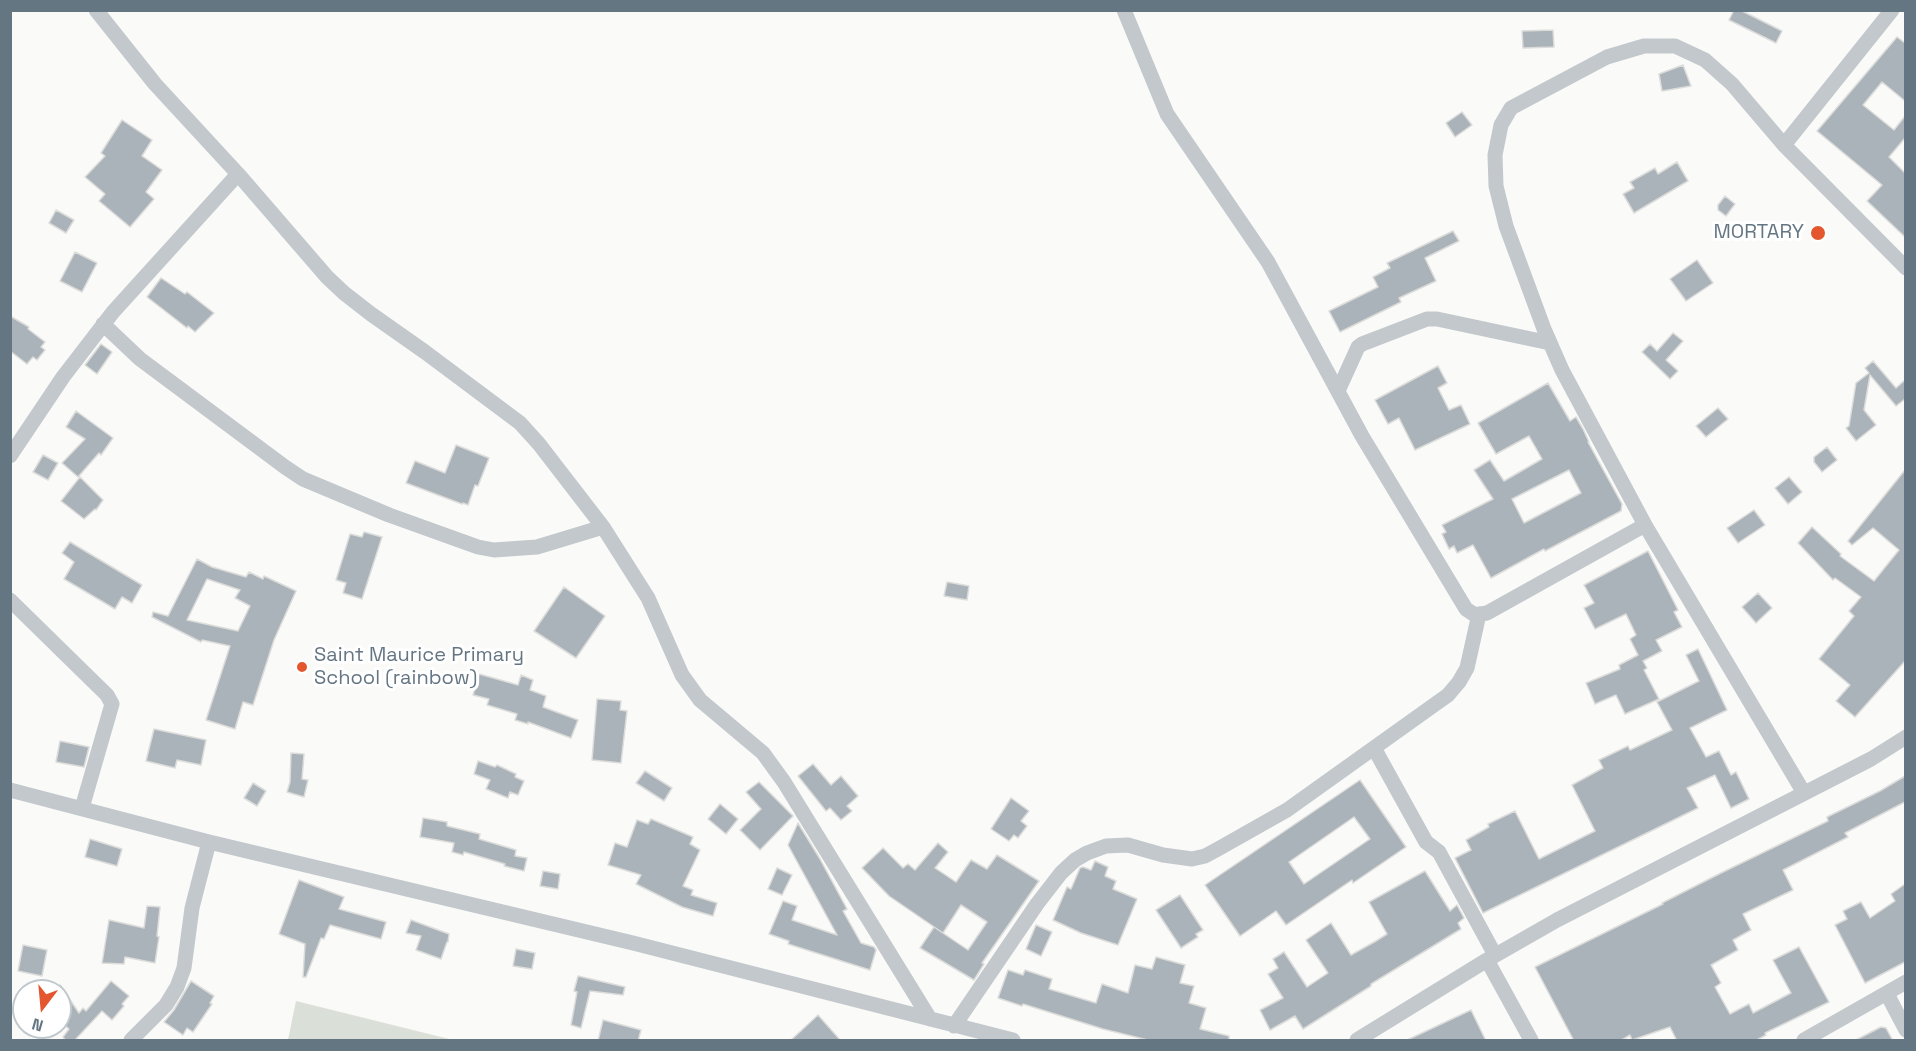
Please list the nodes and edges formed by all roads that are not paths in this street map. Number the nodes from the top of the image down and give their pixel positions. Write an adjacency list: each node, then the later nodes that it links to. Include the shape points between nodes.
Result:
1 (96, 10): 5 (street, via 155,84)
2 (1124, 10): 9 (street, via 1167,114 1268,262)
3 (1892, 10): 4 (street)
4 (1784, 145): 6 (street); 8 (street, via 1732,84 1705,60 1675,46 1644,46 1607,57 1511,108 1501,125 1495,154 1496,186 1506,226)
5 (238, 174): 7 (street); 12 (street, via 344,293 520,423)
6 (1905, 268)
7 (103, 324): 10 (street); 12 (street, via 140,359 285,467 303,479 389,515 478,548 494,550 537,547)
8 (1550, 343): 9 (street, via 1427,320 1358,347); 11 (street)
9 (1338, 391): 14 (street, via 1466,609)
10 (10, 456)
11 (1646, 525): 14 (street); 18 (street)
12 (603, 527): 24 (street, via 648,598 682,675 700,700 763,753 784,782)
13 (10, 600): 19 (street, via 112,704)
14 (1479, 614): 16 (street, via 1471,655 1459,682)
15 (1905, 736): 18 (street, via 1871,759)
16 (1374, 748): 21 (street, via 1426,842 1439,852); 25 (street, via 1287,810 1205,856 1182,858 1128,845 1106,846 1075,860 1037,903)
17 (10, 790): 19 (street)
18 (1804, 793): 21 (street)
19 (82, 808): 20 (street)
20 (209, 842): 24 (street); 27 (street, via 180,978 166,1005)
21 (1491, 957): 29 (street); 30 (street)
22 (1905, 982): 23 (street)
23 (1887, 994): 26 (street); 31 (street)
24 (930, 1018): 25 (street)
25 (954, 1026): 28 (street)
26 (1905, 1030)
27 (131, 1041)
28 (1013, 1041)
29 (1357, 1041)
30 (1531, 1041)
31 (1804, 1041)

